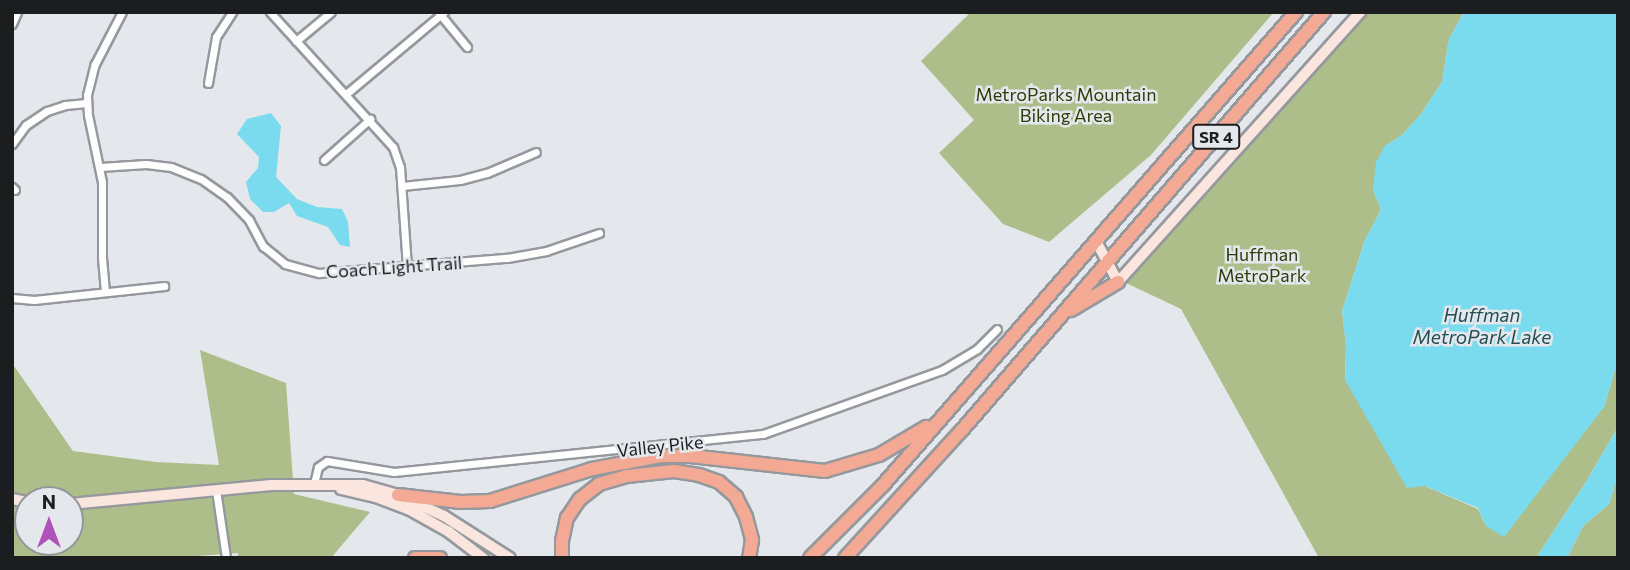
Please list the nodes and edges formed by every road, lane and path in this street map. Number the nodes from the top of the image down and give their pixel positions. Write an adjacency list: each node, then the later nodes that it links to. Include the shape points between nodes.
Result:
1 (16, 12): 10 (street)
2 (122, 12): 15 (street, via 95,64)
3 (232, 12): 13 (street, via 216,37)
4 (270, 12): 11 (street)
5 (331, 12): 11 (street)
6 (1296, 12): 23 (highway, SR 4)
7 (1324, 12): 24 (highway, SR 4)
8 (1360, 12): 26 (street)
9 (441, 13): 12 (street); 14 (street)
10 (12, 24)
11 (296, 41): 14 (street)
12 (467, 47)
13 (208, 83)
14 (346, 94): 16 (street)
15 (87, 103): 17 (street, via 47,111 26,125); 20 (street)
16 (370, 119): 19 (street); 21 (street, via 393,147)
17 (12, 144)
18 (536, 152): 21 (street, via 460,180)
19 (324, 160)
20 (100, 167): 25 (street, Coach Light Trail, via 146,164 171,167 201,179 227,197 249,220 263,246 285,264 319,273); 28 (street)
21 (402, 186): 25 (street)
22 (599, 233): 25 (street, Coach Light Trail, via 507,258)
23 (1096, 241): 24 (street); 32 (highway, SR 4)
24 (1107, 261): 26 (street); 30 (highway, SR 4)
25 (407, 266)
26 (1118, 282): 30 (highway)
27 (164, 286): 28 (street)
28 (106, 292): 29 (street)
29 (12, 298)
30 (1056, 320): 36 (highway, SR 4)
31 (997, 329): 33 (street, Valley Pike, via 977,349 942,370 763,434 394,472 327,461 318,467)
32 (946, 412): 35 (highway, via 891,449 852,466 825,471 661,456 592,469 490,501); 45 (highway, SR 4, via 883,485)
33 (314, 484): 34 (street); 35 (street, via 363,485); 41 (street, via 408,509)
34 (216, 490): 37 (street); 38 (street)
35 (398, 495): 42 (street, via 444,516)
36 (900, 500): 46 (highway, SR 4); 47 (highway)
37 (84, 503)
38 (226, 558)
39 (415, 558): 40 (highway)
40 (440, 558)
41 (483, 558)
42 (510, 558)
43 (562, 558): 44 (highway, via 567,518 580,499 599,484 674,471 719,482 736,497 752,540)
44 (749, 558)
45 (810, 558)
46 (845, 558)
47 (858, 558)

